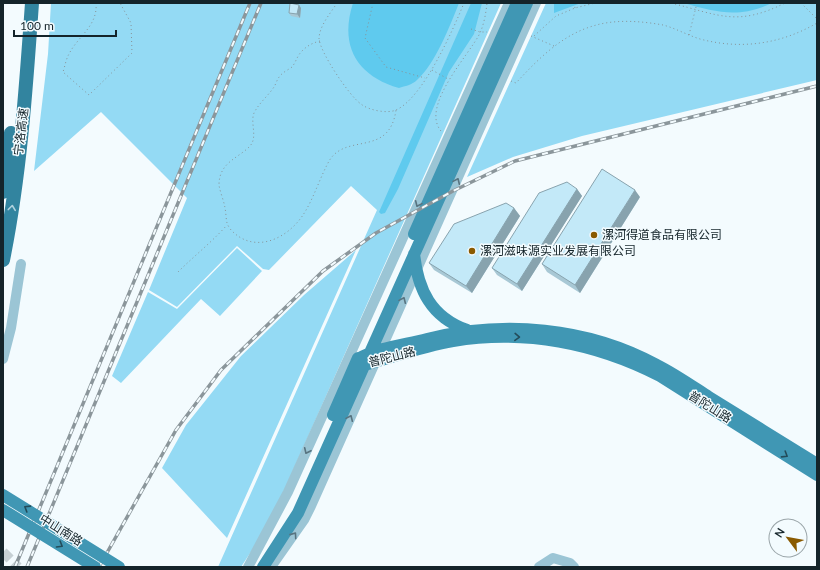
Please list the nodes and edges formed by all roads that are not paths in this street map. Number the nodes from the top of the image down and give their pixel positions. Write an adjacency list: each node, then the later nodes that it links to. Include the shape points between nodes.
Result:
1 (22, 3): 7 (highway, 宁洛高速, via 15,104)
2 (32, 3): 9 (highway, 宁洛高速, one-way to 2, via 9,231 25,96)
3 (509, 3): 13 (street, one-way to 13, via 447,140)
4 (517, 3): 13 (main road)
5 (527, 3): 8 (main road)
6 (536, 3): 11 (street, one-way to 6)
7 (3, 192)
8 (414, 252): 11 (main road); 13 (main road)
9 (3, 260)
10 (21, 264): 14 (street, via 11,328)
11 (416, 270): 12 (main road, via 427,300 438,314 454,325); 13 (street, one-way to 11)
12 (470, 331): 13 (main road, 普陀山路, via 451,333); 15 (main road, 普陀山路, via 499,328 546,330 587,338 624,350 657,364)
13 (367, 357): 16 (main road, 普陀山路, one-way to 16, via 491,336 538,338 587,346 638,364 660,376); 21 (street, one-way to 21, via 288,492); 22 (main road, via 293,504); 23 (main road, via 298,513); 24 (street, one-way to 13, via 311,506)
14 (3, 359)
15 (817, 464)
16 (817, 475)
17 (3, 495): 20 (main road, 中山南路, one-way to 17, bridge)
18 (3, 510): 19 (main road, 中山南路, one-way to 19, bridge)
19 (95, 567)
20 (119, 567)
21 (248, 567)
22 (254, 567)
23 (263, 567)
24 (271, 567)
25 (540, 567): 26 (street, via 553,558 570,563)
26 (574, 567)

